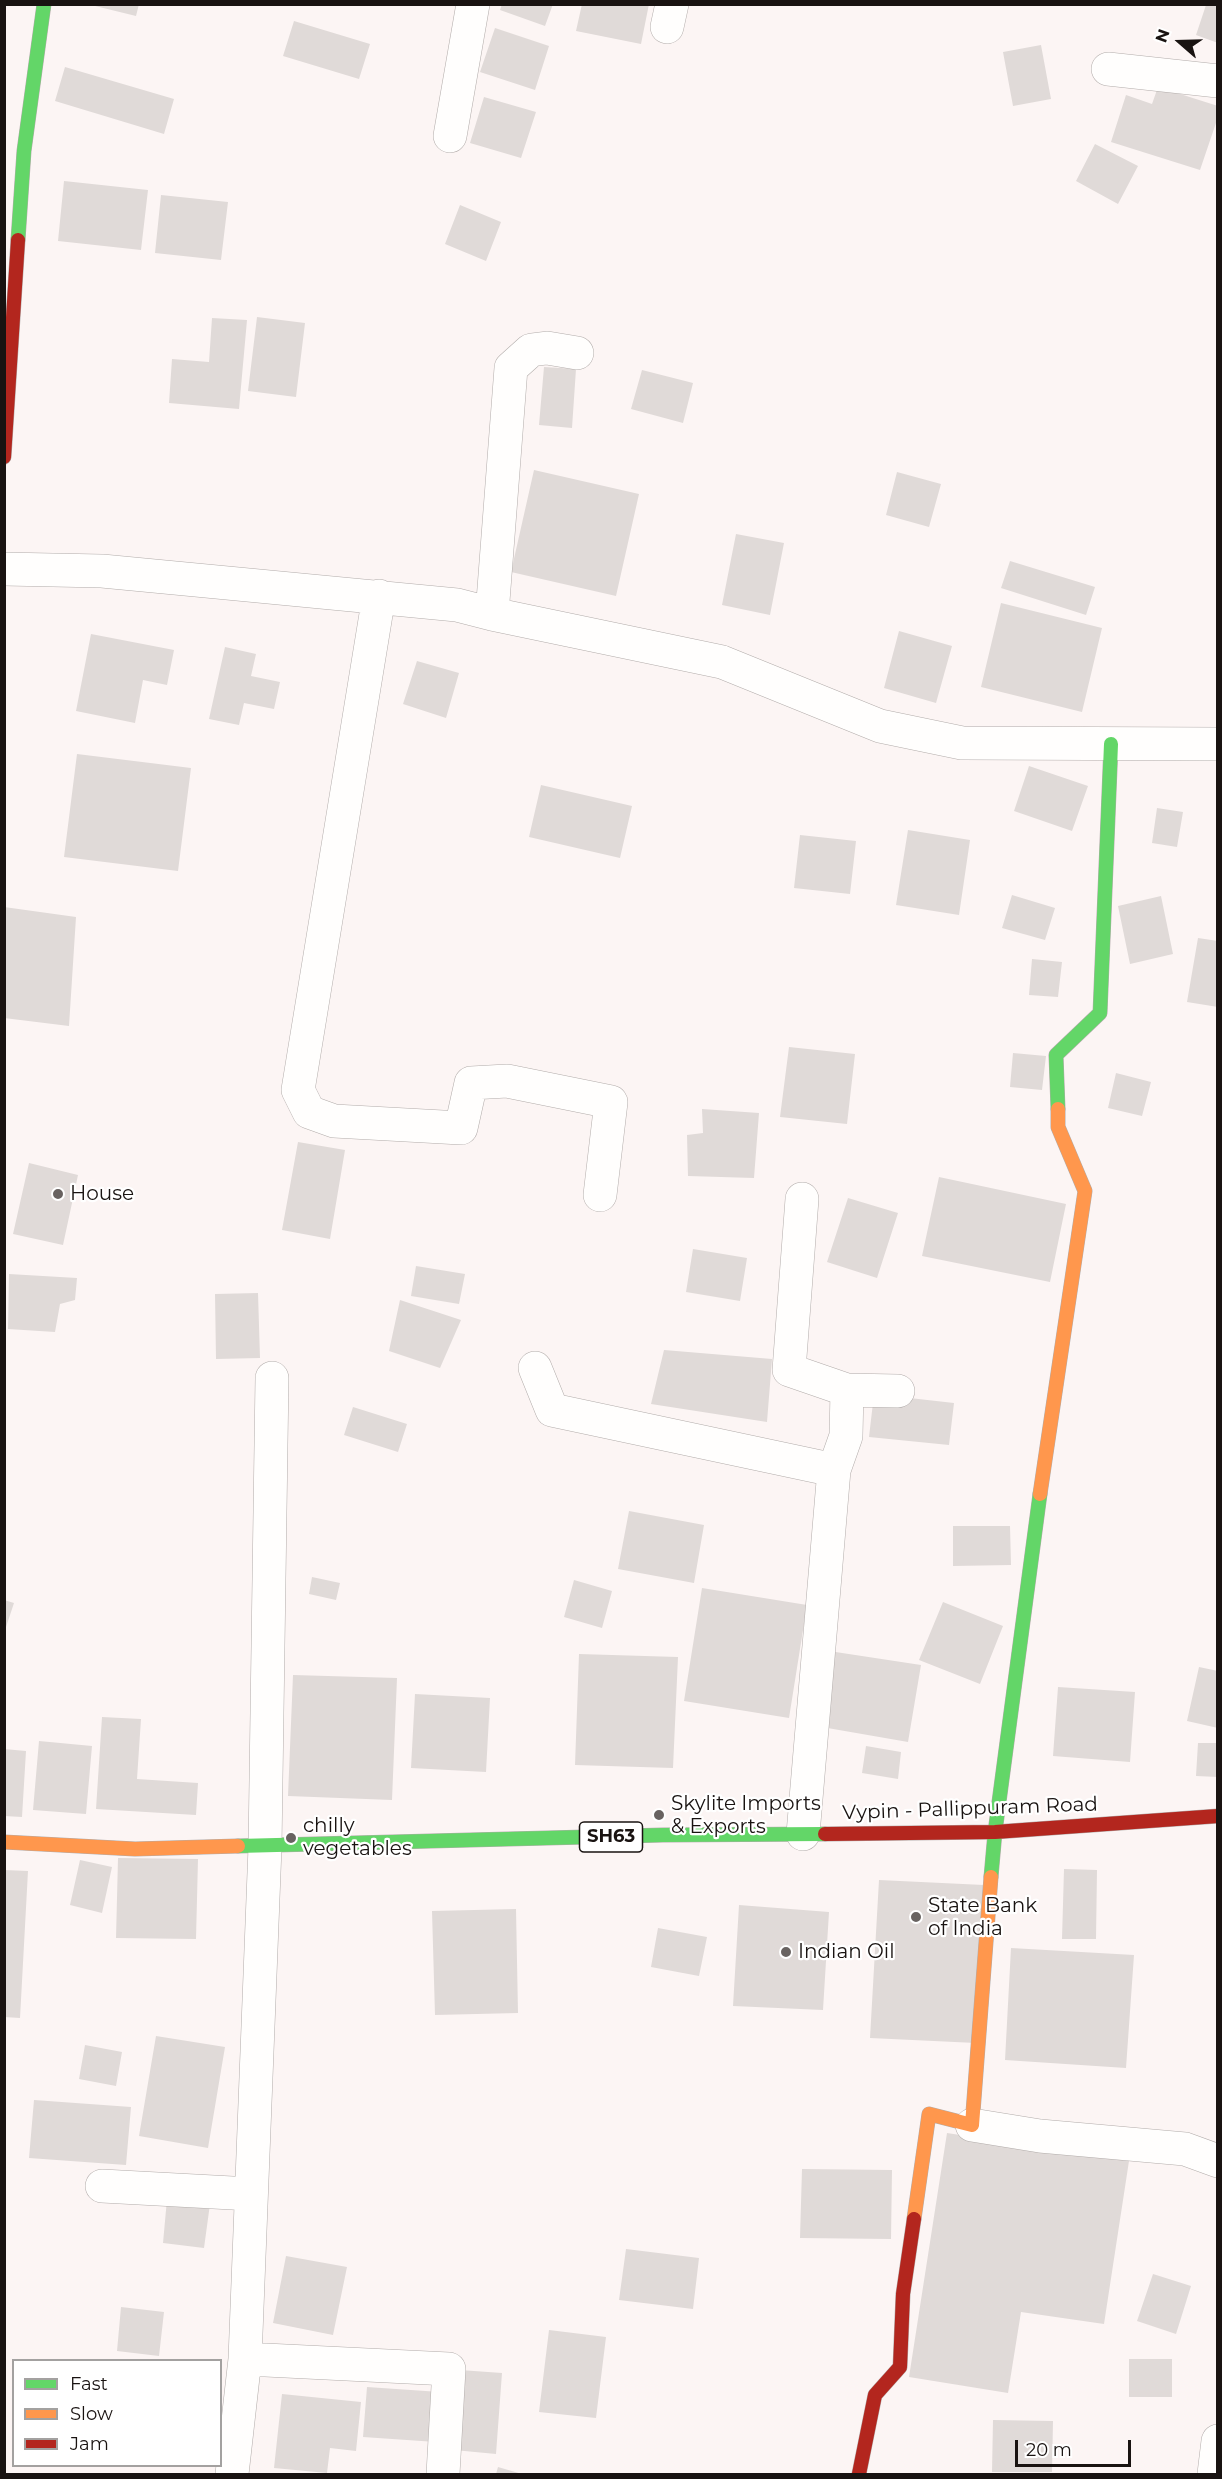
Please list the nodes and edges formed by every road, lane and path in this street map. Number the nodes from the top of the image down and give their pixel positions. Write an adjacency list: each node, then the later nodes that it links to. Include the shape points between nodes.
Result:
1 (44, 4): 7 (street, via 24,151)
2 (473, 4): 5 (street)
3 (1108, 69): 4 (street)
4 (1218, 81)
5 (450, 136)
6 (577, 353): 10 (street, via 547,348 531,350 511,369)
7 (4, 457)
8 (4, 570): 9 (street, via 102,571)
9 (379, 596): 10 (street, via 457,605); 13 (street, via 298,1090 309,1112 334,1121 460,1128 471,1083 507,1081 610,1102)
10 (492, 614): 11 (street, via 722,662 880,726 962,743)
11 (1112, 744): 12 (street); 21 (street, via 1100,1013 1056,1054 1059,1127 1085,1191)
12 (1218, 744)
13 (600, 1195)
14 (802, 1199): 17 (street, via 789,1370)
15 (535, 1368): 19 (street, via 552,1410)
16 (272, 1378): 24 (street)
17 (847, 1390): 18 (street); 19 (street, via 846,1436)
18 (898, 1391)
19 (834, 1470): 22 (street)
20 (1218, 1816): 21 (street, Vypin - Pallippuram Road / SH63)
21 (995, 1832): 22 (street, Vypin - Pallippuram Road / SH63); 25 (street)
22 (803, 1834): 24 (street, Vypin - Pallippuram Road / SH63)
23 (4, 1842): 24 (street, Vypin - Pallippuram Road / SH63, via 135,1849)
24 (265, 1847): 28 (street)
25 (972, 2126): 26 (street, via 1185,2149); 33 (street, via 929,2114 903,2294 900,2367 875,2395)
26 (1218, 2161)
27 (102, 2186): 28 (street)
28 (251, 2194): 29 (street)
29 (245, 2360): 31 (street); 32 (street, via 449,2369)
30 (1218, 2441): 34 (street)
31 (232, 2475)
32 (443, 2475)
33 (859, 2475)
34 (1214, 2475)

